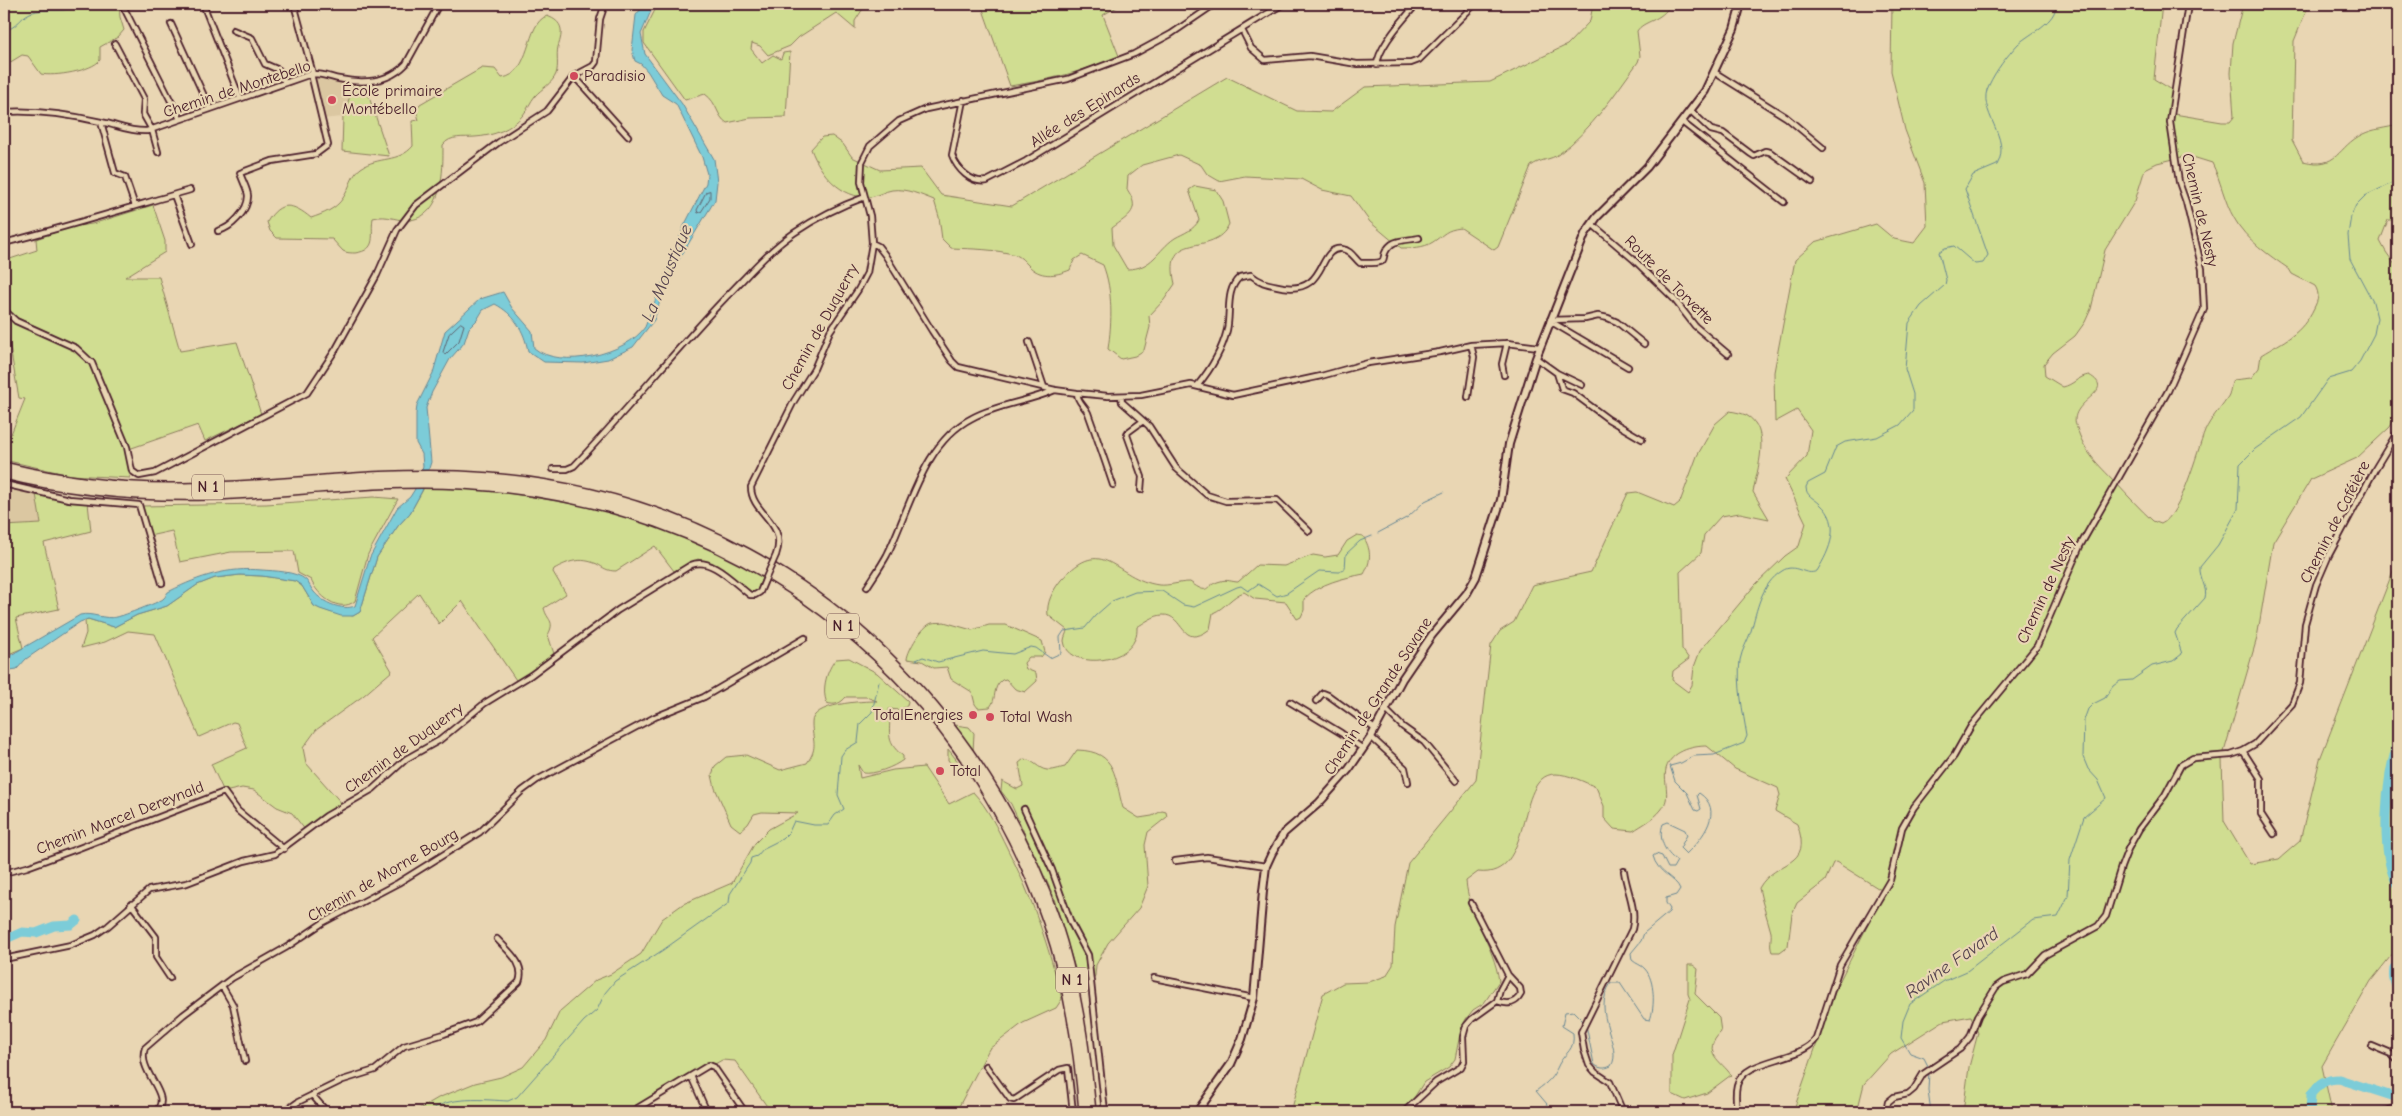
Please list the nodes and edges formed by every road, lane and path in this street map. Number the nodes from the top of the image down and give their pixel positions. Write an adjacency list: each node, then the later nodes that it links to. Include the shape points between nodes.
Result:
1 (203, 4): 21 (street)
2 (294, 4): 18 (street)
3 (438, 4): 18 (street, Chemin de Montebello, via 399,72 367,82)
4 (605, 4): 19 (street, via 596,62)
5 (1215, 4): 22 (street, Chemin de Duquerry, via 1149,47 1085,74 1004,94)
6 (1283, 4): 14 (street, Allée des Epinards)
7 (1417, 4): 16 (street, via 1377,58)
8 (1474, 4): 16 (street, via 1418,60 1402,65)
9 (1741, 4): 17 (street, Chemin de Grande Savane, via 1734,29)
10 (2188, 4): 125 (street, Chemin de Nesty, via 2170,122 2179,182 2202,269 2205,301 2200,319 2168,391 2080,546 2036,646 1971,726 1954,756 1914,807 1902,828 1890,880 1840,965 1816,1039 1800,1052 1749,1070 1742,1076 1737,1084)
11 (123, 6): 26 (street)
12 (171, 24): 23 (street)
13 (233, 30): 20 (street, via 252,38 265,64 278,70)
14 (1242, 30): 16 (street, via 1251,48 1264,60 1310,56); 22 (street, Allée des Epinards, via 1026,161 987,181 968,176 952,155)
15 (115, 44): 29 (street, via 144,99 143,114)
16 (1377, 65)
17 (1714, 72): 24 (street, Chemin de Grande Savane); 31 (street, via 1786,117)
18 (312, 74): 20 (street, Chemin de Montebello); 40 (street, via 328,145 309,156 272,161 240,173 248,196 245,206 231,226)
19 (574, 76): 30 (street); 45 (street, via 547,111 488,150 407,214 336,349 307,393 155,472 140,476 132,471 127,447 107,395 85,355 16,321)
20 (285, 83): 21 (street, Chemin de Montebello)
21 (240, 98): 23 (street, Chemin de Montebello)
22 (963, 100): 36 (street, Chemin de Duquerry, via 939,105 899,121 870,146 862,162 861,182)
23 (210, 109): 26 (street, Chemin de Montebello)
24 (1691, 111): 28 (street, Chemin de Grande Savane); 33 (street, via 1711,130 1723,133 1754,156 1770,152)
25 (4, 112): 27 (street, Chemin de Montebello, via 33,112)
26 (180, 119): 29 (street, Chemin de Montebello)
27 (101, 122): 29 (street, Chemin de Montebello, via 130,131); 38 (street, via 115,173 125,178)
28 (1682, 122): 37 (street); 39 (street, Chemin de Grande Savane, via 1647,167)
29 (152, 130): 32 (street)
30 (628, 136)
31 (1822, 148)
32 (158, 152)
33 (1812, 182)
34 (190, 190): 35 (street)
35 (174, 195): 38 (street); 44 (street)
36 (865, 197): 42 (street, Chemin de Duquerry); 68 (street, via 812,222 768,254 680,345 574,466)
37 (1784, 202)
38 (135, 206): 43 (street)
39 (1592, 224): 46 (street, Chemin de Grande Savane, via 1578,248); 52 (street, Route de Torvette, via 1633,259 1674,299 1695,326)
40 (218, 231)
41 (1419, 238): 58 (street, via 1394,242 1380,264 1360,263 1348,251 1335,250 1327,256 1312,283 1304,287 1266,285 1251,275 1240,277 1229,301 1227,329 1219,354)
42 (872, 242): 59 (street, via 885,255 958,367); 90 (street, Chemin de Duquerry, bridge, via 867,273 830,331 814,369 752,483 752,495 776,532 778,542 776,555 760,592 750,595 713,567 691,564 618,610 531,675 485,703 440,740 406,759 373,789 326,816)
43 (4, 243)
44 (192, 244)
45 (4, 310)
46 (1549, 320): 49 (street, via 1608,318); 51 (street, Chemin de Grande Savane); 54 (street)
47 (1029, 342): 59 (street)
48 (1508, 343): 50 (street); 51 (street); 56 (street, via 1502,364)
49 (1644, 344)
50 (1471, 345): 58 (street, via 1368,363 1232,395); 63 (street, via 1474,356)
51 (1540, 347): 53 (street, Chemin de Grande Savane)
52 (1728, 354)
53 (1536, 358): 55 (street); 81 (street, Chemin de Grande Savane, via 1510,444 1501,500 1476,577 1402,679)
54 (1628, 367)
55 (1556, 372): 57 (street); 66 (street, via 1562,389)
56 (1504, 376)
57 (1582, 385)
58 (1197, 386): 62 (street)
59 (1044, 387): 60 (street)
60 (1055, 390): 61 (street); 77 (street, via 982,413 950,433 926,468 887,555)
61 (1077, 393): 62 (street); 73 (street, via 1088,412)
62 (1121, 396): 64 (street, via 1122,402)
63 (1468, 397)
64 (1143, 421): 74 (street, via 1127,435 1142,477); 75 (street, via 1176,468 1207,495 1226,501 1277,500)
65 (2398, 431): 85 (street, Chemin de Caféière, via 2329,555 2316,585 2305,624 2298,693 2292,704 2255,744)
66 (1642, 439)
67 (4, 467): 71 (highway, N 1, via 68,480 171,488)
68 (553, 469)
69 (4, 474): 71 (highway, N 1, via 67,487 170,496)
70 (431, 479): 71 (highway, N 1); 119 (highway, N 1, via 546,493 631,512 674,527 750,563 793,588 829,614 885,664 924,706 974,773 1013,839 1048,924 1070,1001); 120 (highway, N 1, via 501,479 549,486 608,498 676,520 745,552 798,583 890,659 960,741 1001,802 1028,854 1055,919 1073,983)
71 (412, 480)
72 (4, 484): 76 (street, via 68,498 139,505)
73 (1113, 485)
74 (1141, 490)
75 (1309, 530)
76 (162, 583)
77 (866, 587)
78 (806, 638): 102 (street, Chemin de Morne Bourg, via 704,697 655,717 537,780 480,832 447,854 324,922)
79 (1316, 701): 82 (street, via 1323,694 1328,695)
80 (1290, 702): 84 (street)
81 (1386, 710): 82 (street, Chemin de Grande Savane); 86 (street, via 1424,742)
82 (1375, 729): 83 (street, Chemin de Grande Savane)
83 (1371, 737): 84 (street, Chemin de Grande Savane); 87 (street, via 1405,768)
84 (1363, 749): 92 (street, Chemin de Grande Savane, via 1335,787 1284,833)
85 (2243, 751): 89 (street, via 2261,779 2261,814); 126 (street, Chemin de Caféière, via 2193,758 2181,765 2128,849 2106,916 2098,926 2046,955 2027,974 1996,987 1978,1016 1970,1037 1960,1049 1927,1071 1914,1089 1888,1102)
86 (1456, 781)
87 (1408, 782)
88 (1024, 809): 121 (street, via 1052,870 1071,923 1088,955)
89 (2274, 834)
90 (284, 849): 94 (street, Chemin Marcel Dereynald, via 238,811 224,792 71,851); 96 (street, Chemin de Duquerry, via 187,882 150,890)
91 (1175, 861): 92 (street, via 1207,857)
92 (1266, 866): 103 (street, Chemin de Grande Savane)
93 (1624, 871): 124 (street, via 1634,908 1634,923 1616,966 1581,1032 1589,1065 1610,1082)
94 (4, 873)
95 (1471, 903): 99 (street)
96 (131, 904): 98 (street, Chemin de Duquerry, via 95,935 72,945); 100 (street, via 156,937 156,957)
97 (497, 939): 110 (street, via 515,958 522,970 521,976 519,982 476,1022 404,1046 374,1070 343,1080)
98 (4, 959)
99 (1508, 975): 104 (street); 104 (street, via 1520,988 1521,994 1514,1002 1504,1004)
100 (170, 978)
101 (1154, 978): 103 (street)
102 (222, 986): 106 (street, via 233,1005); 112 (street, Chemin de Morne Bourg, via 145,1048 142,1055 144,1064 162,1098)
103 (1254, 998): 122 (street, Chemin de Grande Savane, via 1231,1064)
104 (1497, 1001): 123 (street, via 1466,1026 1462,1067 1436,1082)
105 (2372, 1046): 107 (street)
106 (245, 1061)
107 (2398, 1061)
108 (986, 1066): 118 (street, via 1014,1100 1059,1070 1068,1068)
109 (691, 1076): 115 (street); 116 (street); 117 (street, via 712,1065)
110 (313, 1096): 113 (street); 114 (street)
111 (2398, 1107): 127 (street)
112 (155, 1112)
113 (284, 1112)
114 (327, 1112)
115 (631, 1112)
116 (707, 1112)
117 (745, 1112)
118 (1073, 1112)
119 (1084, 1112)
120 (1091, 1112)
121 (1105, 1112)
122 (1197, 1112)
123 (1404, 1112)
124 (1624, 1112)
125 (1737, 1112)
126 (1886, 1112)
127 (2382, 1112)

